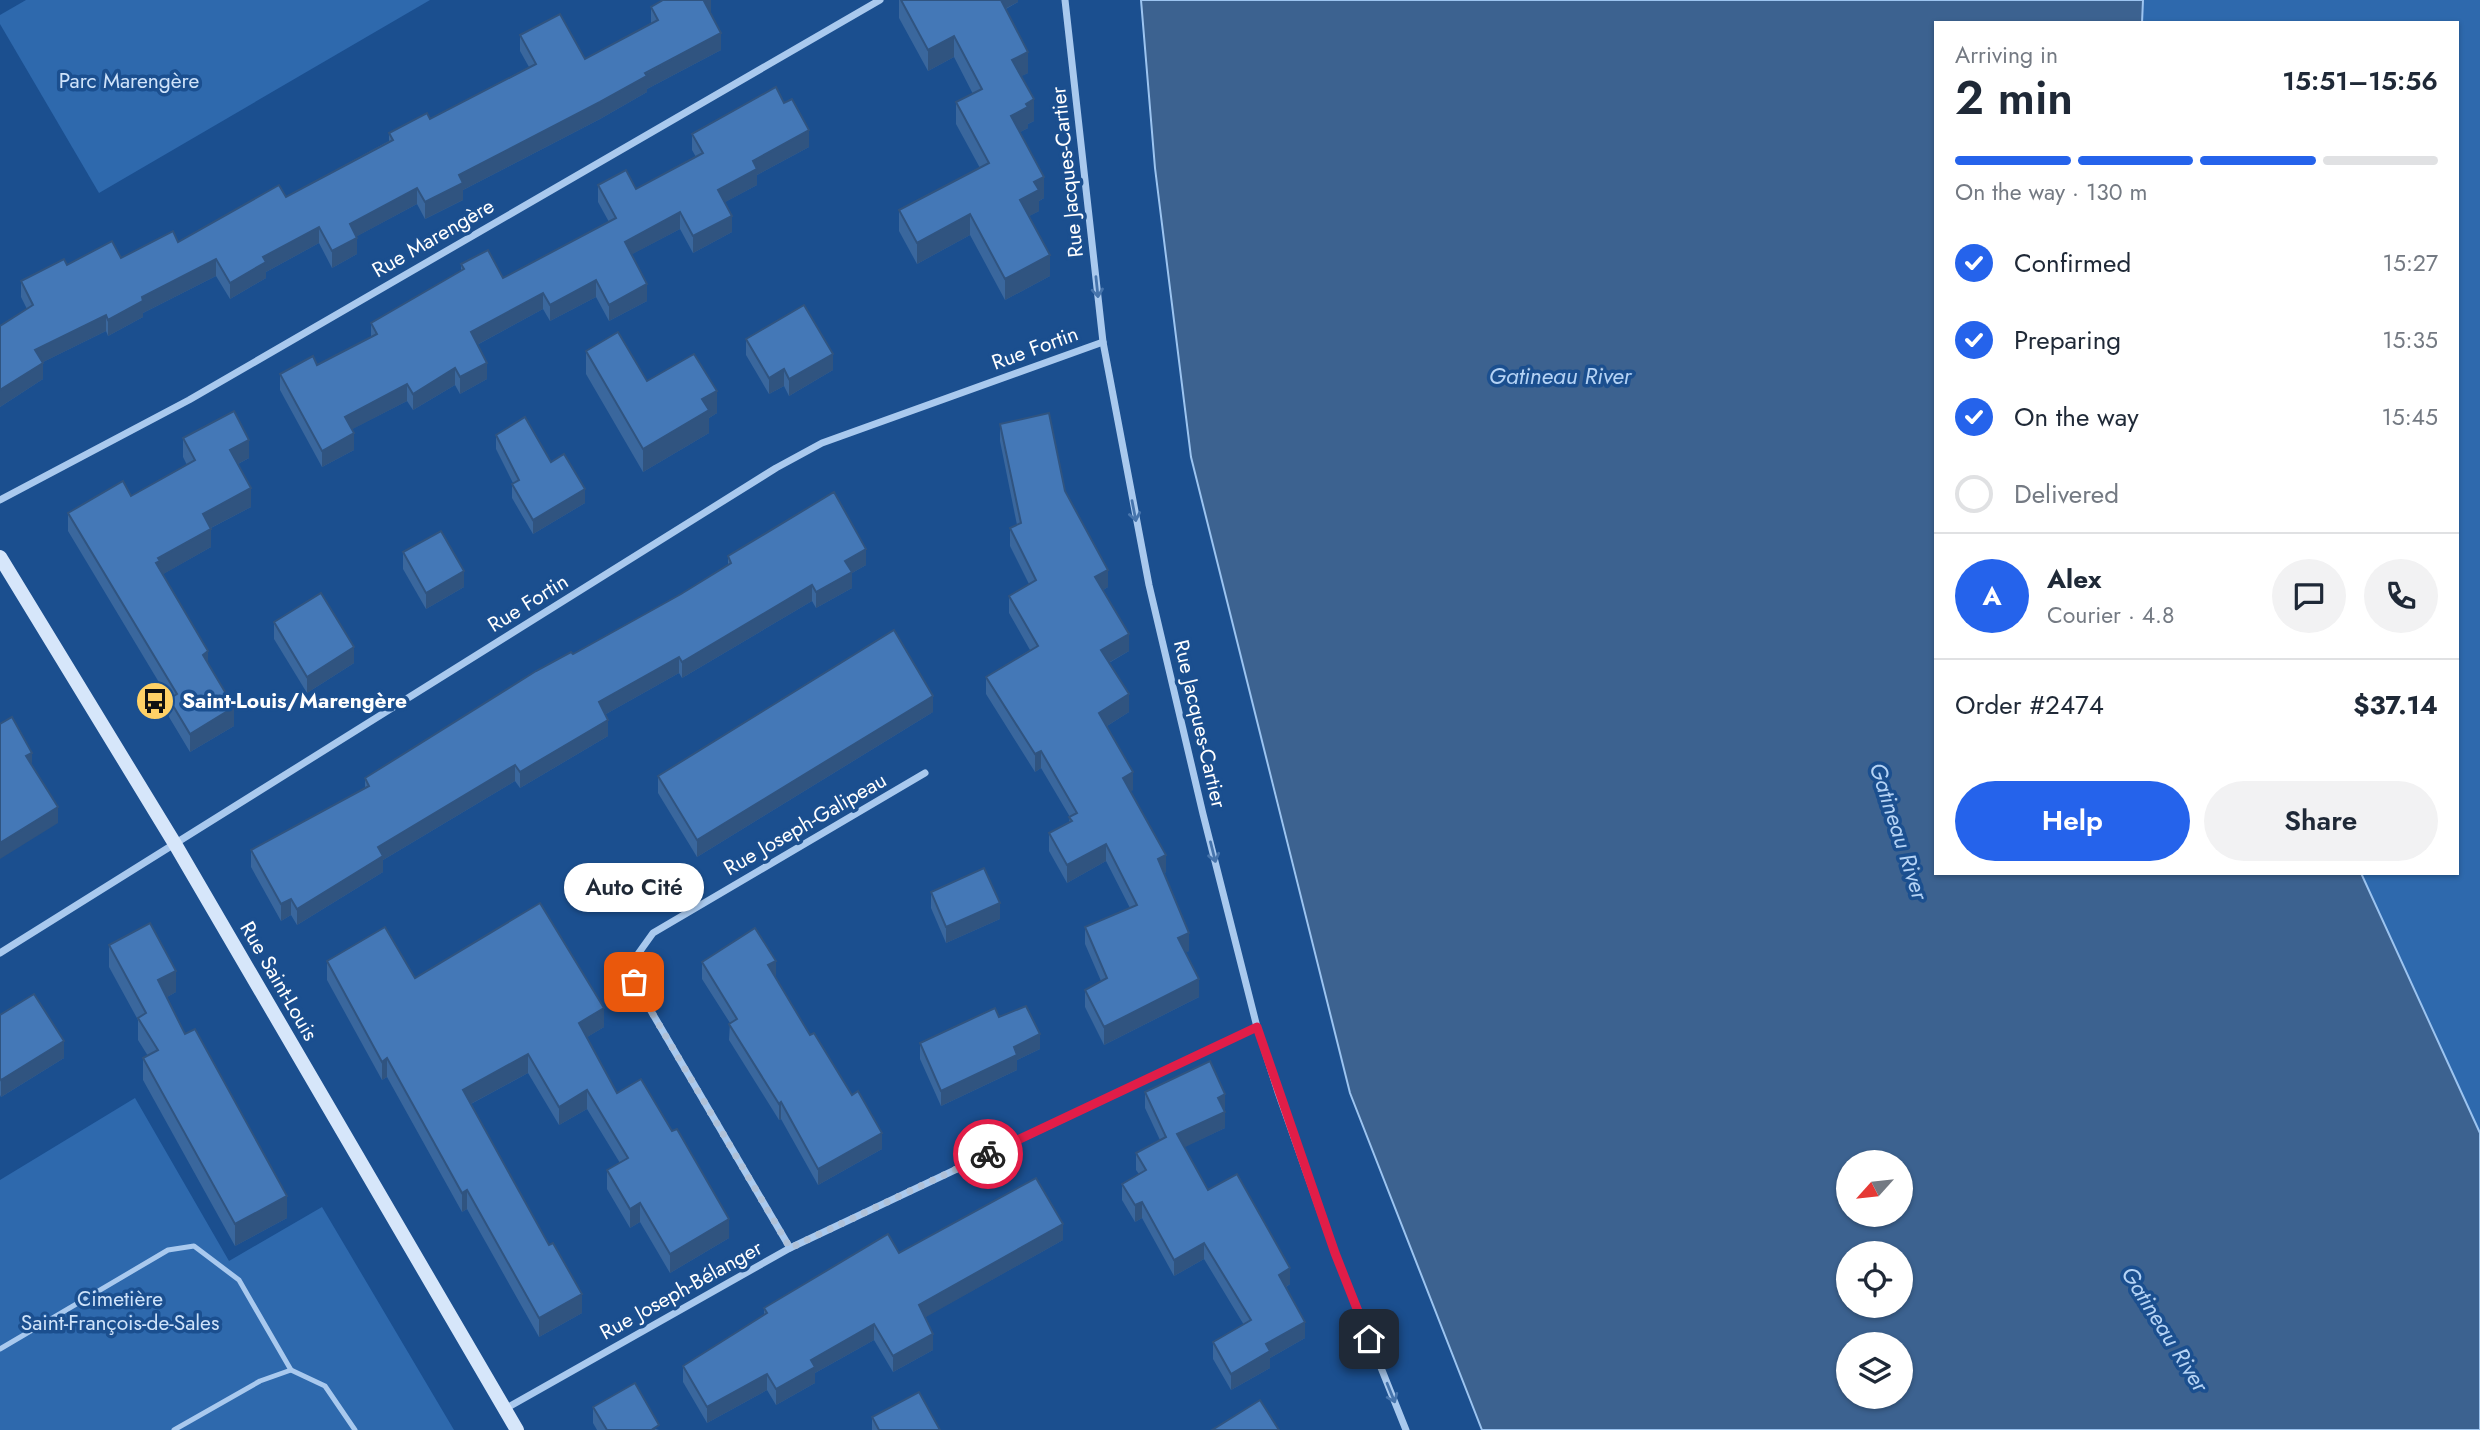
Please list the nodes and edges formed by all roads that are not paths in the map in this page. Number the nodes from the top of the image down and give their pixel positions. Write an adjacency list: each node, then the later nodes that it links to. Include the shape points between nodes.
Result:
1 (880, 0): 4 (street, Rue Marengère, via 189,400)
2 (1065, 0): 3 (street, Rue Jacques-Cartier, one-way to 3)
3 (1103, 342): 7 (street, Rue Fortin, via 799,455); 9 (street, Rue Jacques-Cartier, one-way to 9, via 1149,585)
4 (0, 500)
5 (0, 557): 7 (main road, Rue Saint-Louis)
6 (925, 773): 10 (street, Rue Joseph-Galipeau, via 653,933 638,954 634,982)
7 (175, 845): 8 (street, Rue Fortin); 13 (main road, Rue Saint-Louis)
8 (0, 953)
9 (1257, 1027): 10 (street, Rue Joseph-Bélanger); 17 (street, Rue Jacques-Cartier, one-way to 17, via 1335,1253)
10 (790, 1248): 13 (street, Rue Joseph-Bélanger)
11 (0, 1349): 12 (lane, via 169,1250 194,1246 239,1280)
12 (291, 1370): 14 (lane, via 260,1381); 15 (lane, via 325,1386)
13 (505, 1409): 16 (main road, Rue Saint-Louis)
14 (174, 1430)
15 (355, 1430)
16 (517, 1430)
17 (1406, 1430)

